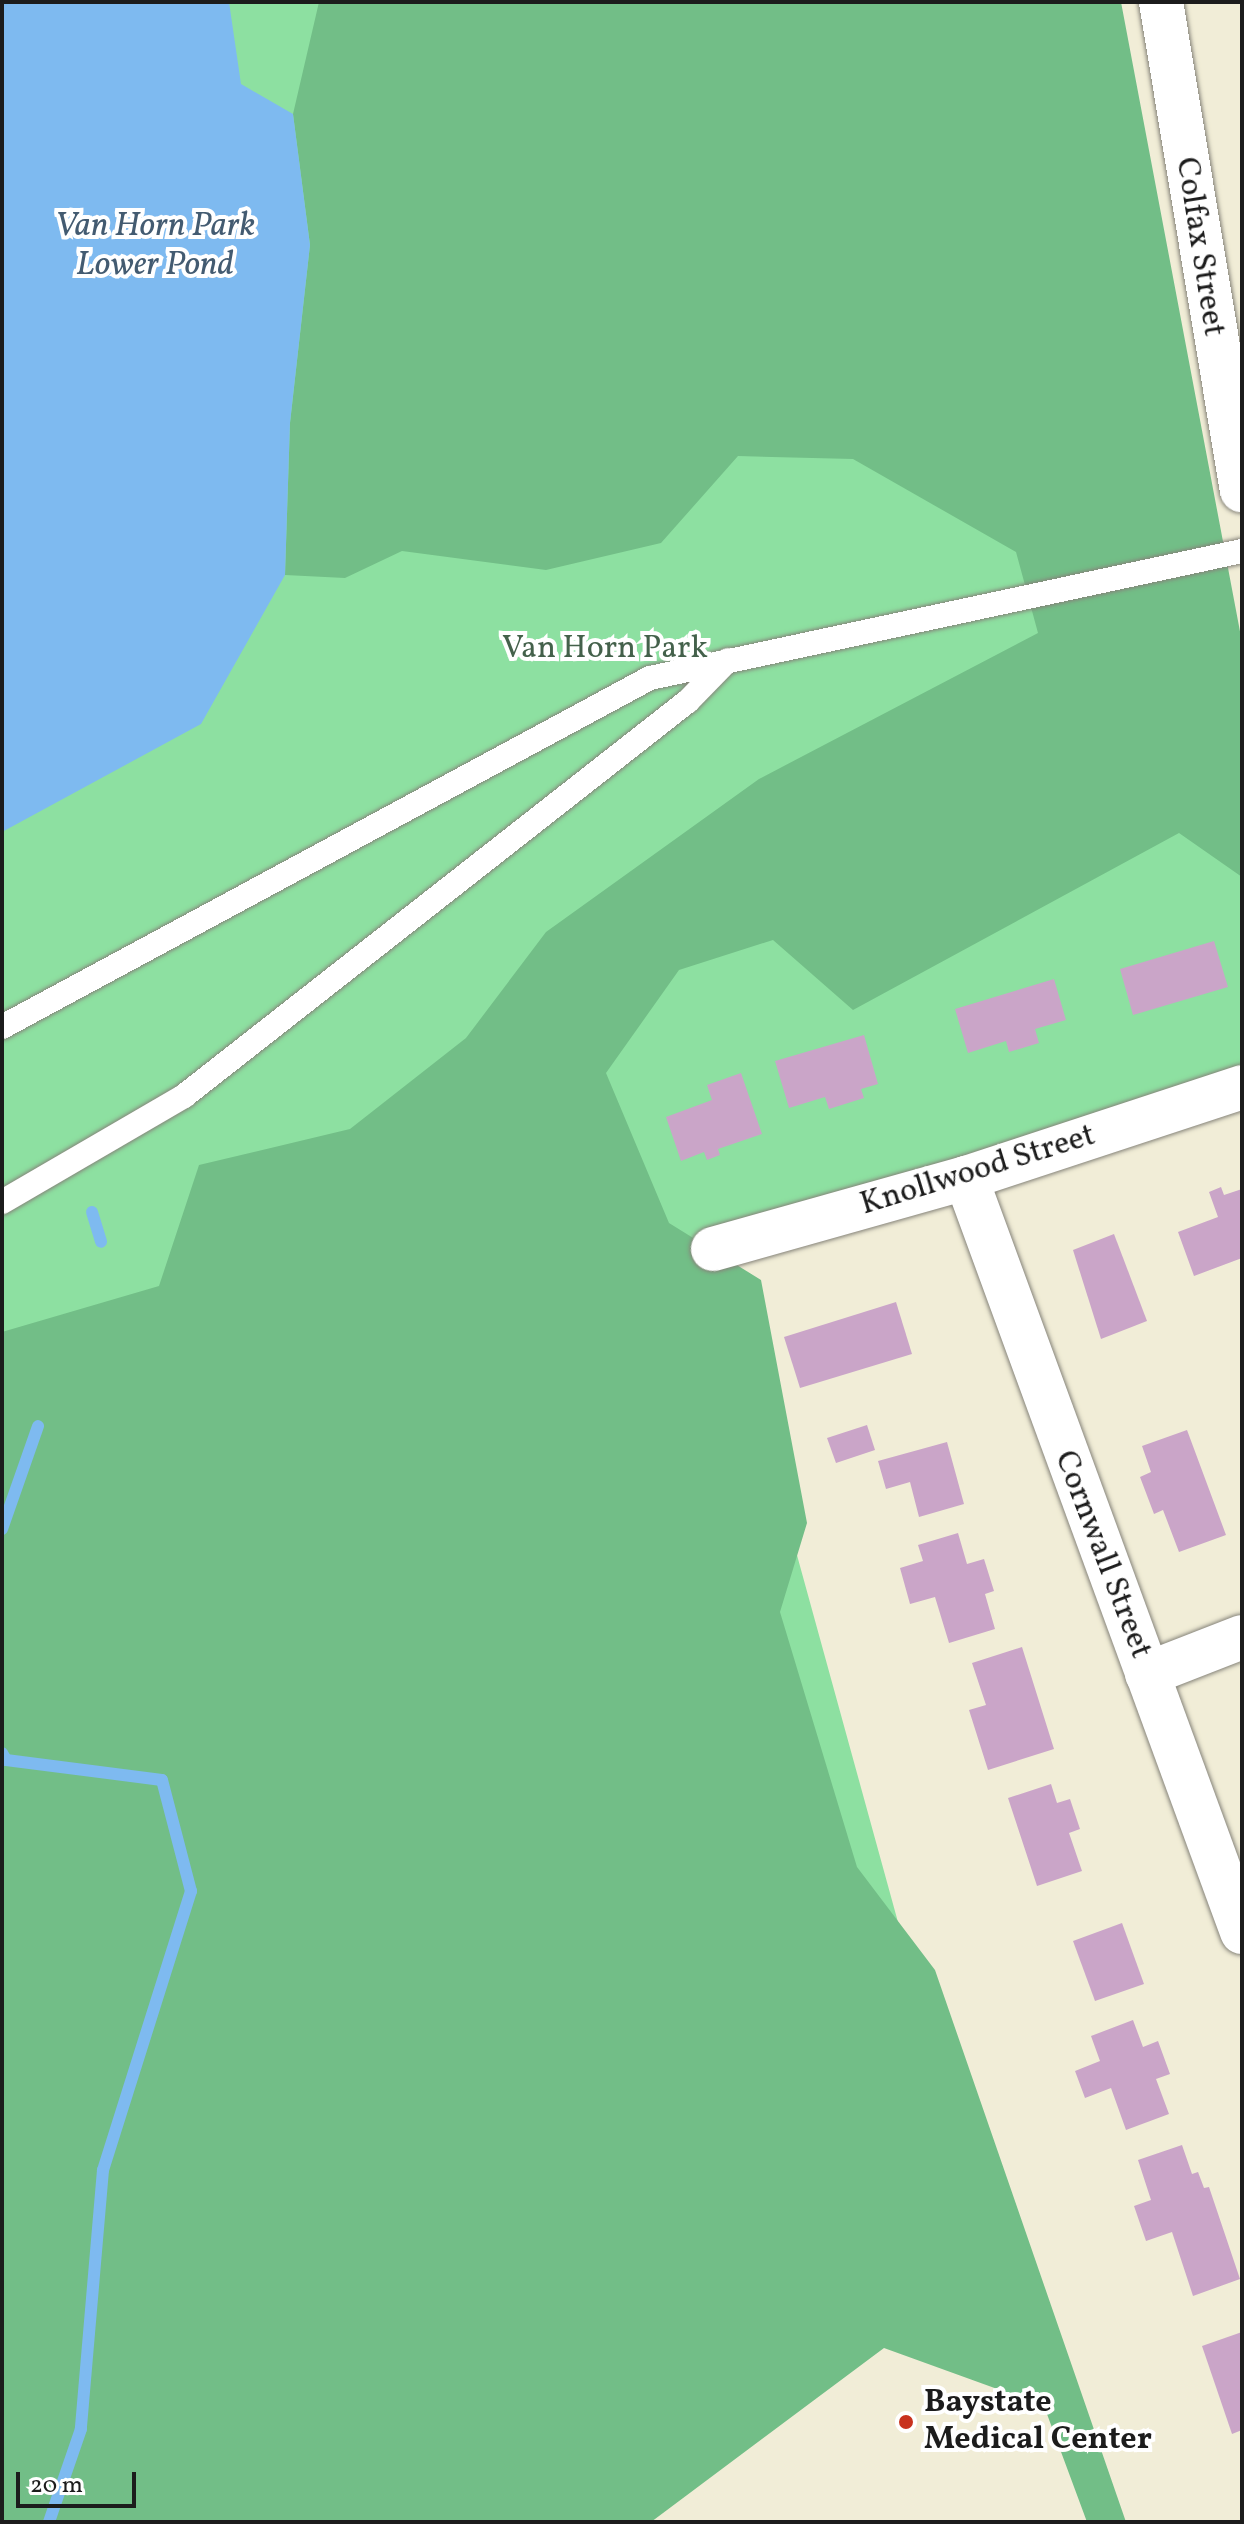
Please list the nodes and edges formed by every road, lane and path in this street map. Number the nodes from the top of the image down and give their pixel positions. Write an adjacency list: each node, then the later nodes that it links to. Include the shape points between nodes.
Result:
1 (1161, 2): 2 (street, Colfax Street)
2 (1242, 490)
3 (1242, 551): 4 (lane)
4 (728, 660): 5 (lane, via 650,678); 8 (lane, via 688,701 184,1096)
5 (2, 1027)
6 (1242, 1087): 7 (street, Knollwood Street)
7 (966, 1178): 9 (street, Knollwood Street); 11 (street, Cornwall Street)
8 (2, 1202)
9 (713, 1249)
10 (1242, 1637): 11 (street)
11 (1147, 1674): 12 (street, Cornwall Street)
12 (1242, 1932)

